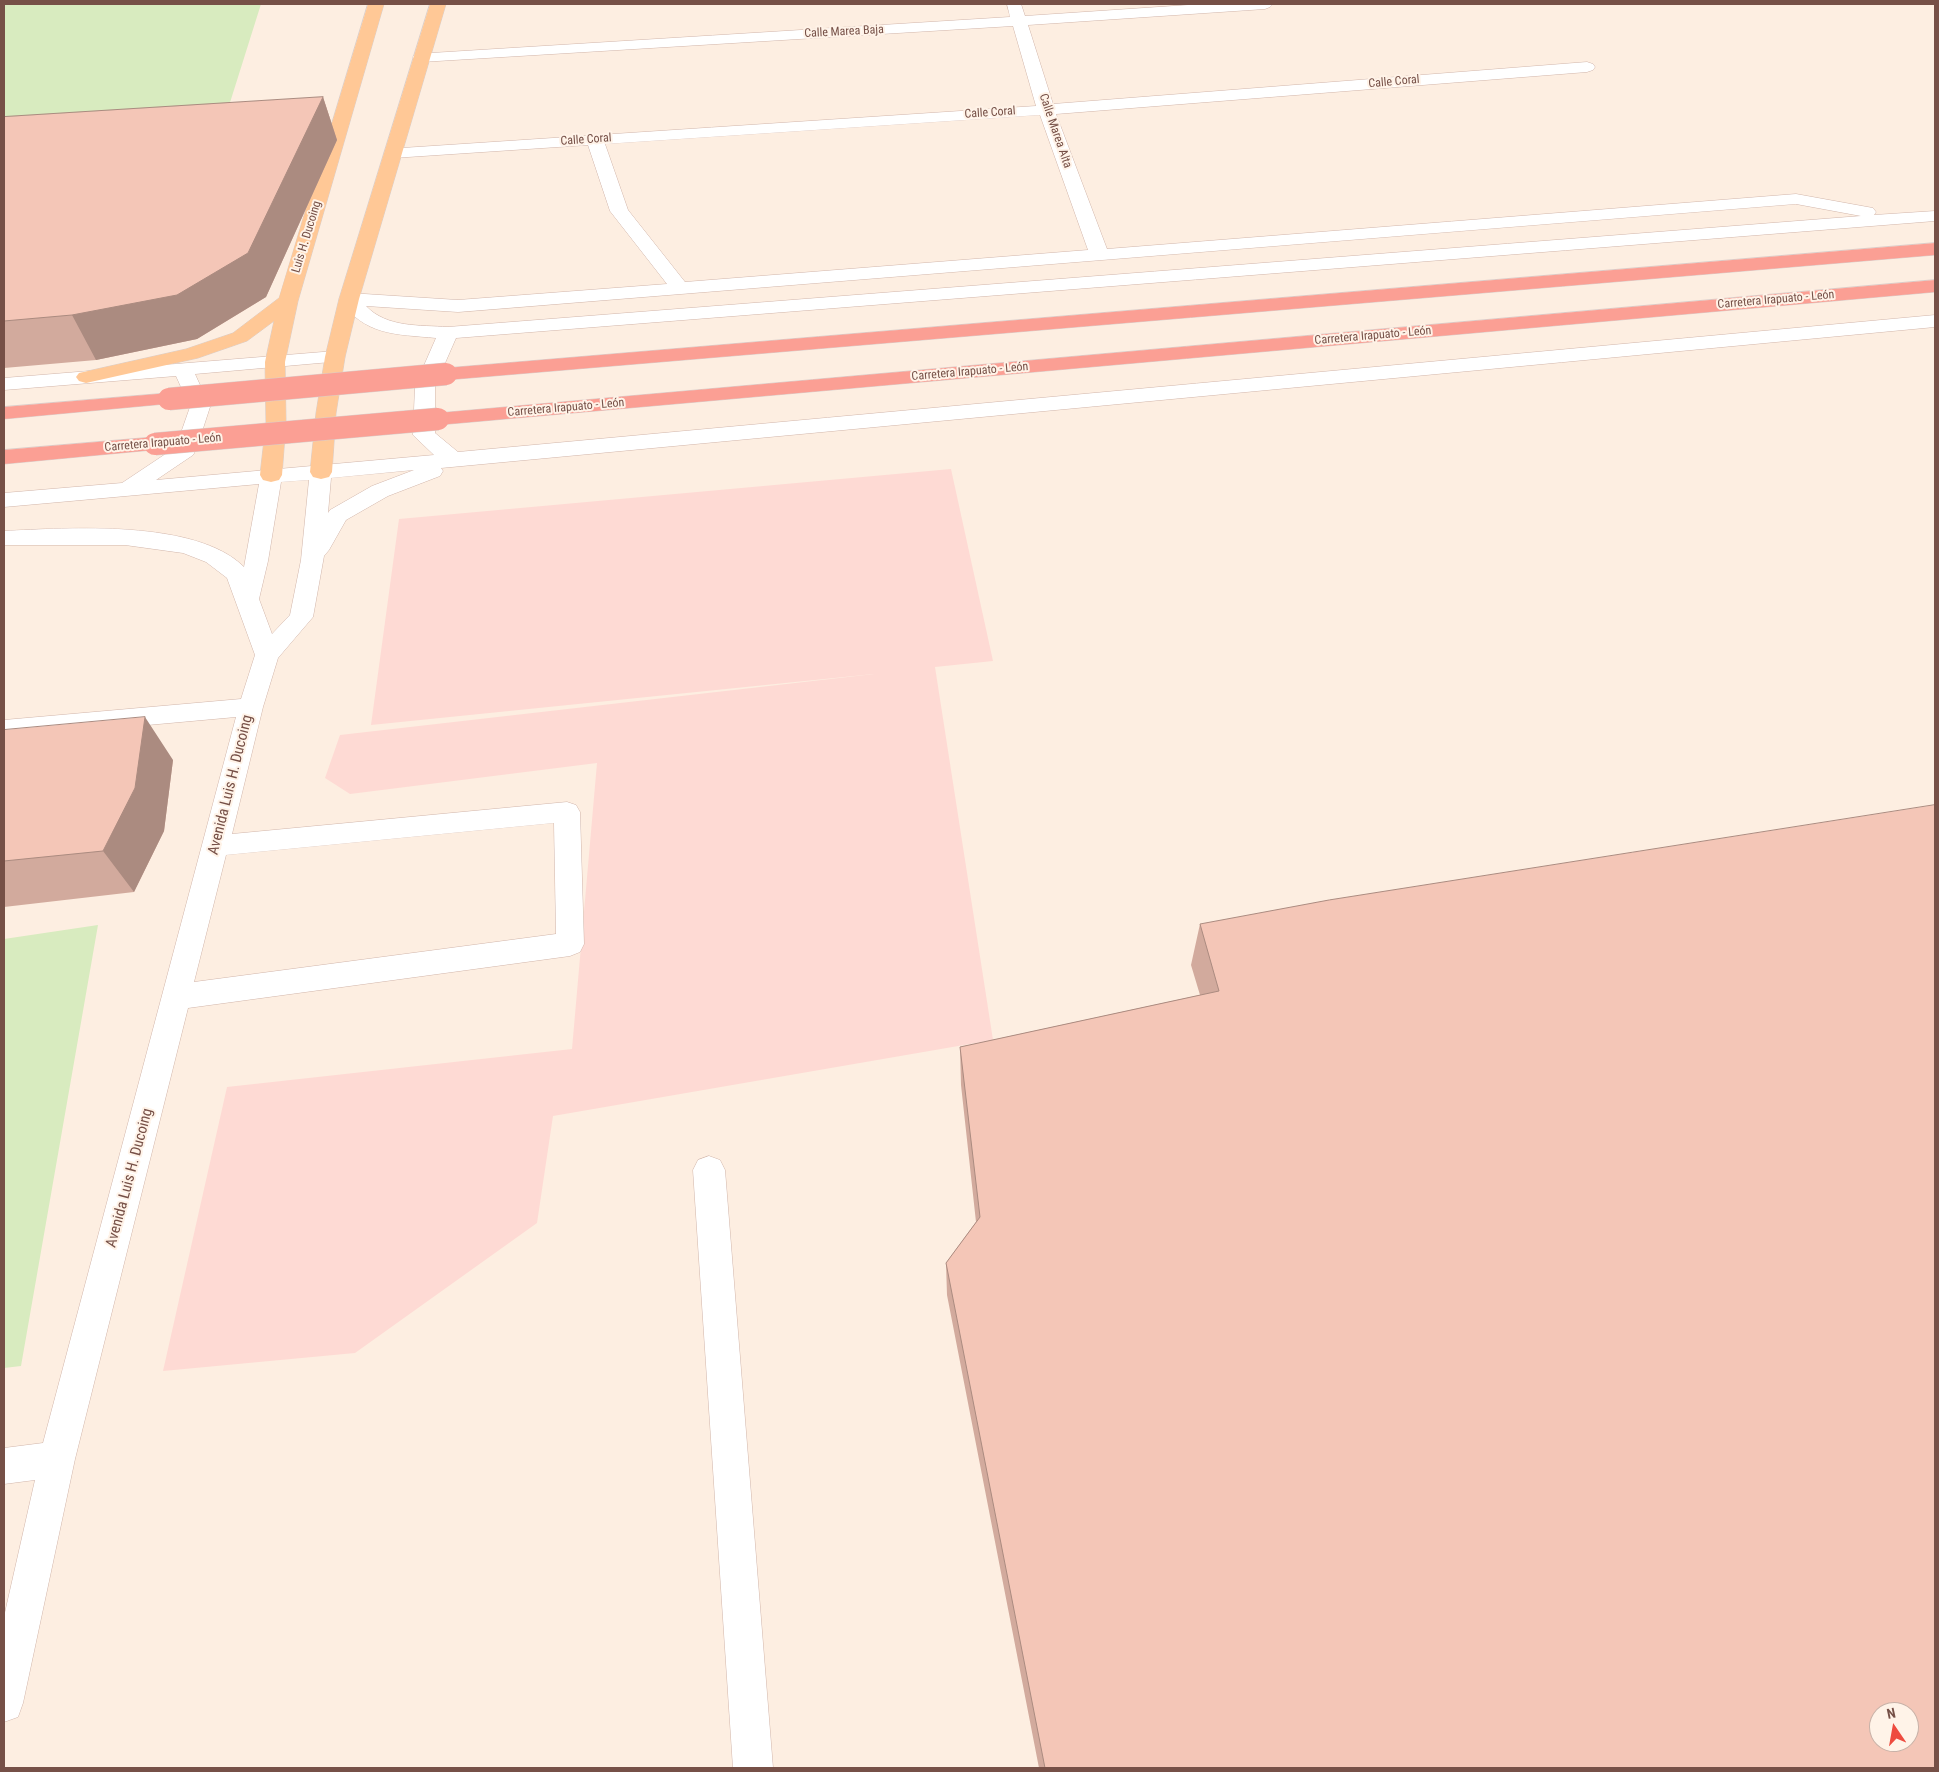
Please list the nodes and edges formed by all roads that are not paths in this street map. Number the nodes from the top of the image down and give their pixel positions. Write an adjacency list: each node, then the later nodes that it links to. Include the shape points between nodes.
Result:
1 (376, 4): 18 (main road, Luis H. Ducoing)
2 (438, 4): 6 (main road)
3 (1014, 4): 5 (street, Calle Marea Alta)
4 (1265, 4): 5 (street, Calle Marea Baja)
5 (1020, 21): 6 (street, Calle Marea Baja); 8 (street, Calle Marea Alta)
6 (422, 57): 10 (main road)
7 (1587, 67): 8 (street, Calle Coral)
8 (1046, 110): 9 (street, Calle Coral); 14 (street, Calle Marea Alta)
9 (595, 140): 10 (street, Calle Coral); 16 (street, via 619,211)
10 (393, 153): 17 (main road)
11 (1935, 216): 12 (street)
12 (1904, 218): 14 (street, via 1796,199); 20 (street)
13 (1935, 249): 26 (highway, bridge)
14 (1100, 256): 16 (street)
15 (1935, 286): 27 (highway, Carretera Irapuato - León, bridge)
16 (680, 288): 17 (street, via 458,306)
17 (349, 300): 20 (street, via 367,318 390,328); 21 (main road)
18 (288, 301): 22 (main road, Luis H. Ducoing); 24 (main road, via 240,337 192,354)
19 (1935, 321): 28 (street)
20 (448, 333): 29 (street, via 425,386 424,435)
21 (336, 357): 22 (street); 30 (main road, via 326,413)
22 (275, 362): 23 (street); 31 (main road, Luis H. Ducoing, via 276,422)
23 (182, 369): 24 (street); 32 (street, via 200,407 185,450)
24 (86, 377): 25 (street)
25 (4, 384)
26 (4, 413)
27 (4, 457)
28 (488, 457): 29 (street); 35 (street, via 399,483 338,515)
29 (454, 460): 30 (street)
30 (321, 472): 31 (street); 35 (street, Avenida Luis H. Ducoing)
31 (271, 475): 32 (street); 36 (street, via 257,561)
32 (128, 488): 33 (street)
33 (4, 500)
34 (4, 538): 36 (street, via 134,538 181,545 210,555 235,572)
35 (312, 560): 37 (street, Avenida Luis H. Ducoing, via 301,617)
36 (247, 599): 37 (street)
37 (267, 655): 38 (street, Avenida Luis H. Ducoing)
38 (251, 707): 39 (street); 40 (street, Avenida Luis H. Ducoing)
39 (4, 729)
40 (216, 846): 41 (street, Avenida Luis H. Ducoing); 41 (street, via 567,812 570,944)
41 (177, 998): 43 (street, Avenida Luis H. Ducoing)
42 (709, 1170): 46 (street)
43 (57, 1459): 44 (street); 45 (street, Avenida Luis H. Ducoing)
44 (4, 1466)
45 (4, 1703)
46 (753, 1768)

